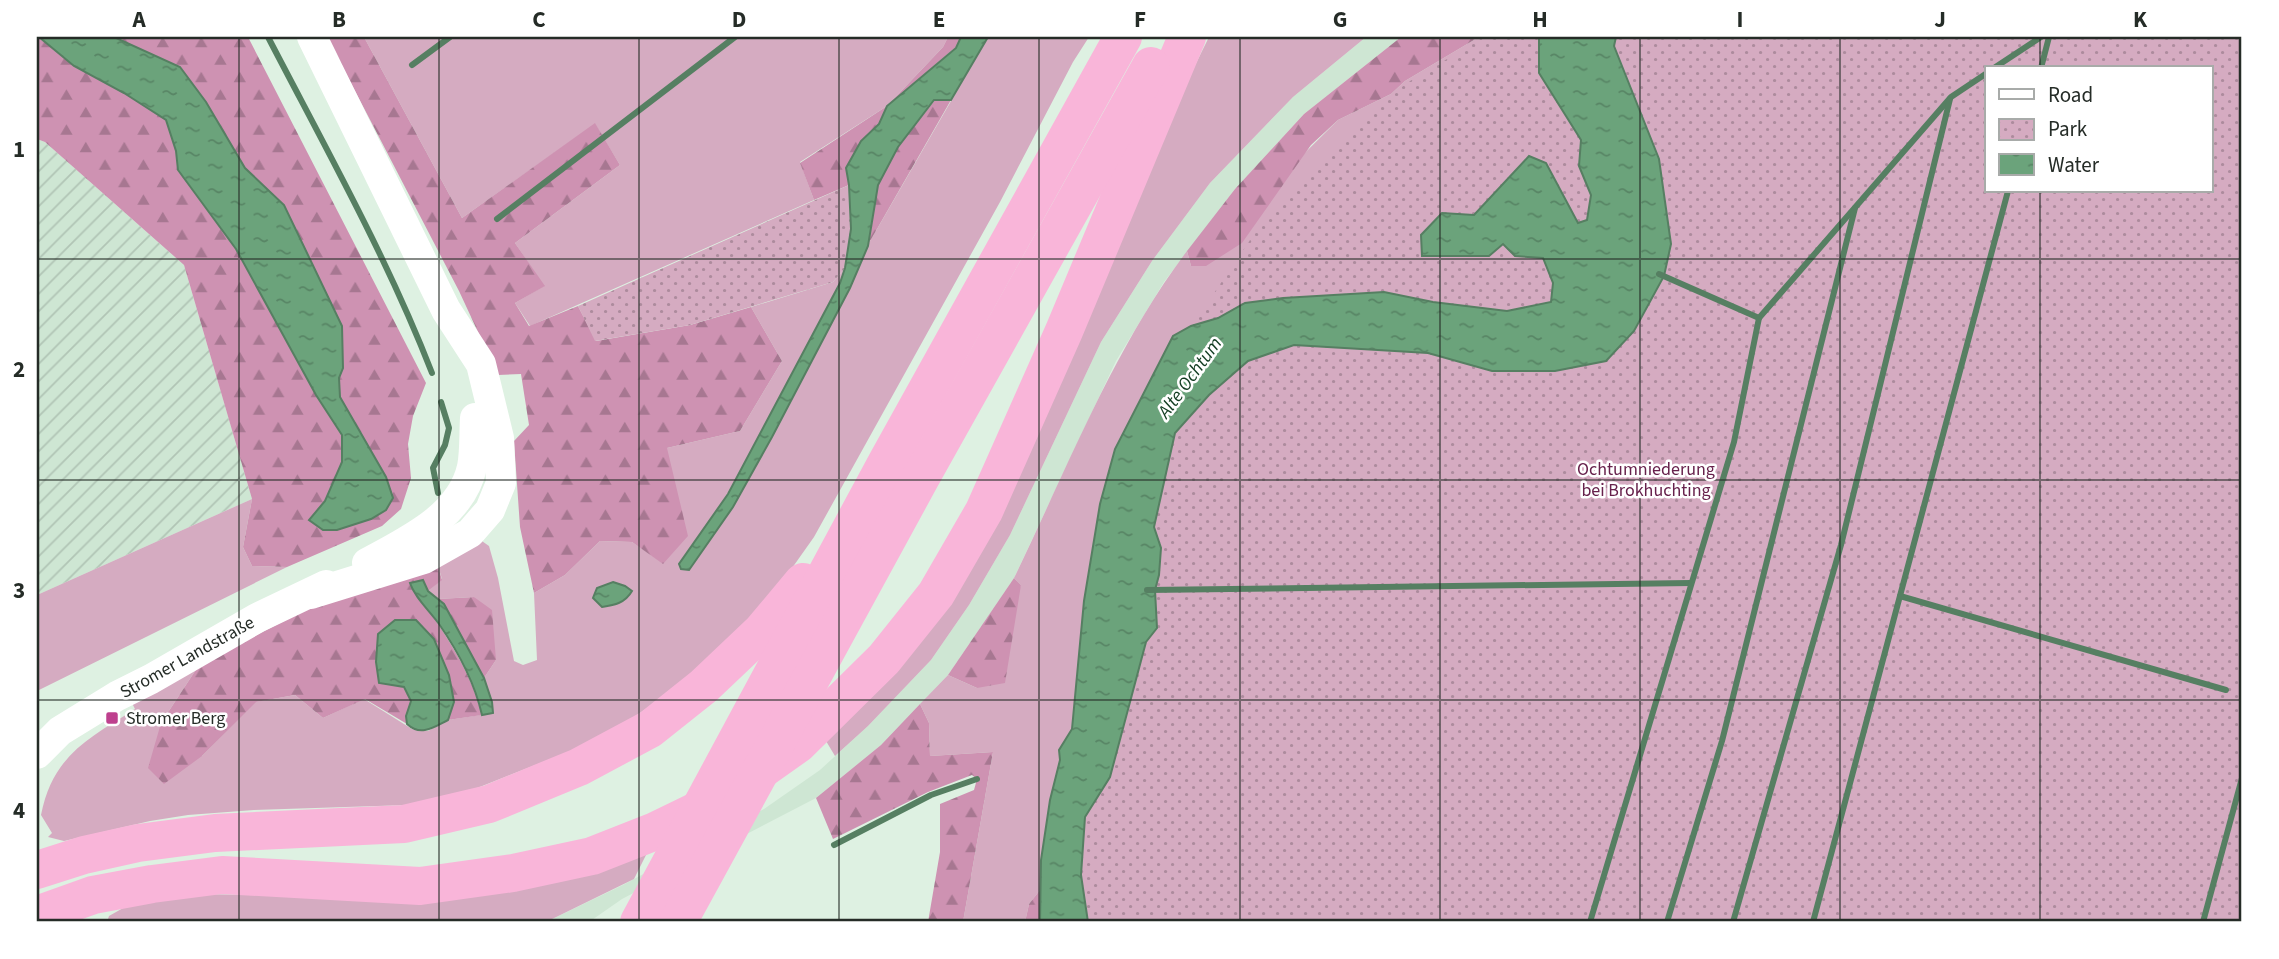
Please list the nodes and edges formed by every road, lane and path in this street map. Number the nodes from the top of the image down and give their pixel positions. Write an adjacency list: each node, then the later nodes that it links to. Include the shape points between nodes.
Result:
1 (312, 37): 5 (street, Stromer Landstraße)
2 (1123, 37): 7 (highway)
3 (1168, 37): 13 (highway, via 700,881)
4 (1187, 37): 12 (highway, via 984,511 936,594 884,659 798,744 719,800 592,856 419,886 222,875 140,886)
5 (446, 310): 6 (street, Stromer Landstraße); 8 (street, Stromer Landstraße, via 481,364 499,438 501,483)
6 (475, 418): 8 (street, Stromer Landstraße); 9 (street, Stromer Landstraße, via 471,467 449,510 417,535)
7 (888, 460): 11 (highway, via 809,575 762,631 650,729 579,767 489,804 404,824 188,836 84,855); 13 (highway, via 727,757)
8 (490, 510): 9 (street, Stromer Landstraße, via 470,533 424,559)
9 (311, 594): 10 (street, Stromer Landstraße, via 257,618 117,696 60,731)
10 (37, 754)
11 (37, 870)
12 (52, 906)
13 (655, 917)

